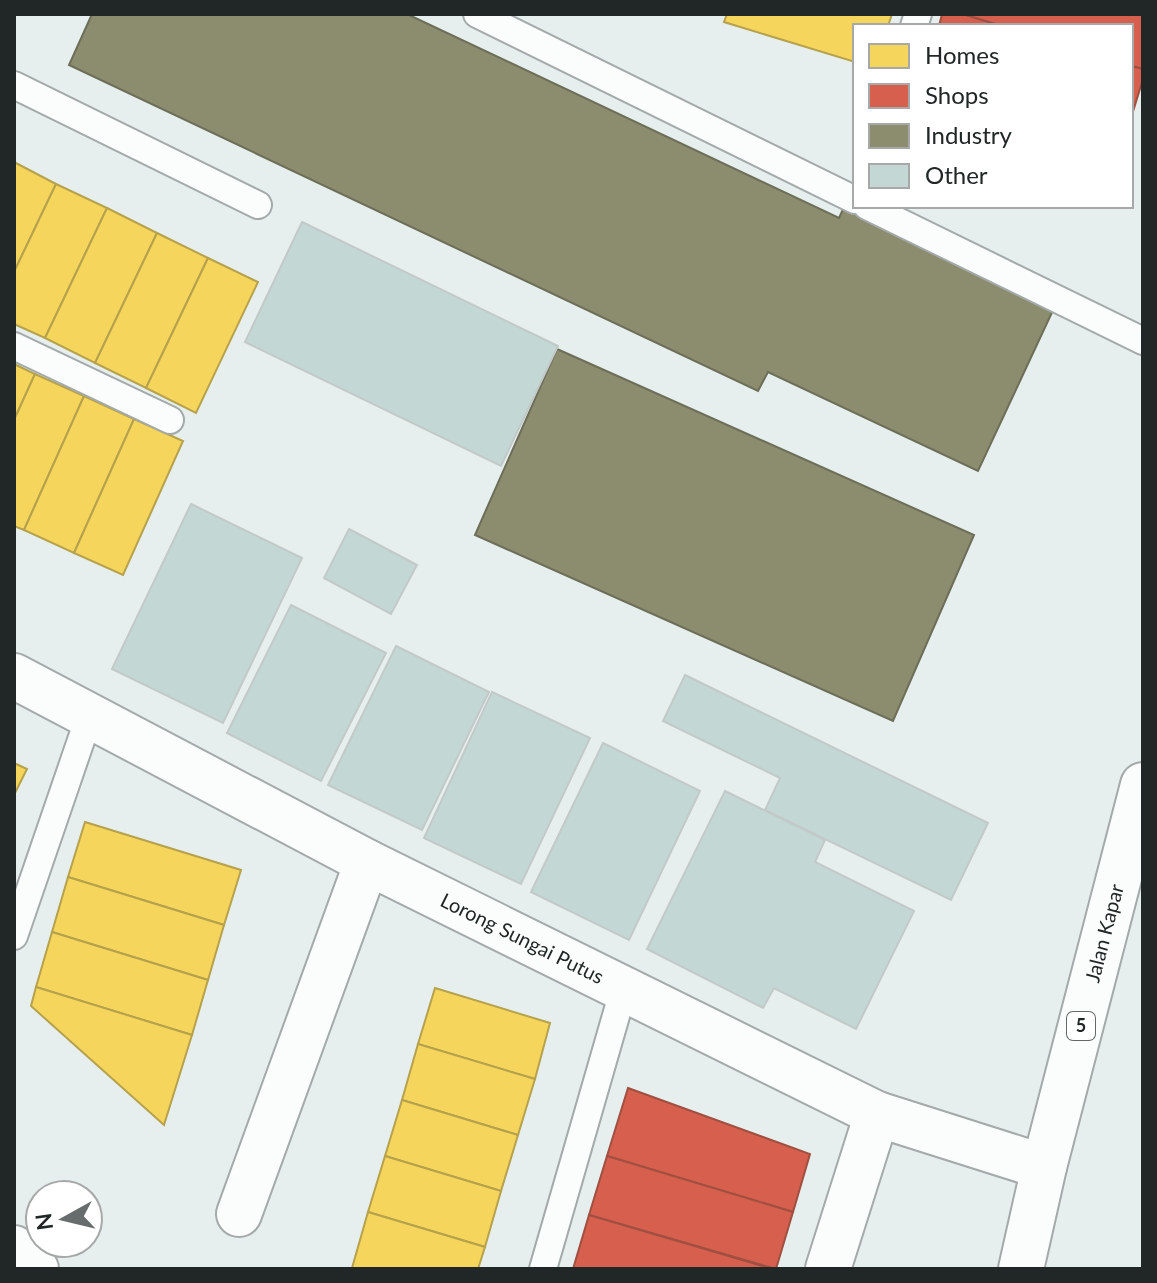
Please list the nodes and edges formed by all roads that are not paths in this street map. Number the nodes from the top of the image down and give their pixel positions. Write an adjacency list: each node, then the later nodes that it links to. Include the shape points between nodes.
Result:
1 (477, 14): 3 (lane)
2 (14, 85): 4 (lane)
3 (853, 199)
4 (258, 205)
5 (871, 208): 6 (lane)
6 (1143, 341)
7 (14, 346): 8 (lane)
8 (170, 420)
9 (14, 676): 10 (main road, Lorong Sungai Putus)
10 (89, 717): 12 (main road, Lorong Sungai Putus); 13 (lane)
11 (1143, 785): 16 (main road, Jalan Kapar / 5)
12 (367, 862): 14 (main road, Lorong Sungai Putus); 17 (main road)
13 (14, 936)
14 (624, 988): 15 (main road, Lorong Sungai Putus); 20 (lane)
15 (877, 1114): 16 (main road, Lorong Sungai Putus); 21 (main road)
16 (1044, 1167): 22 (main road, Jalan Kapar / 5)
17 (239, 1214)
18 (14, 1248): 19 (main road)
19 (36, 1269)
20 (543, 1269)
21 (828, 1269)
22 (1021, 1269)

